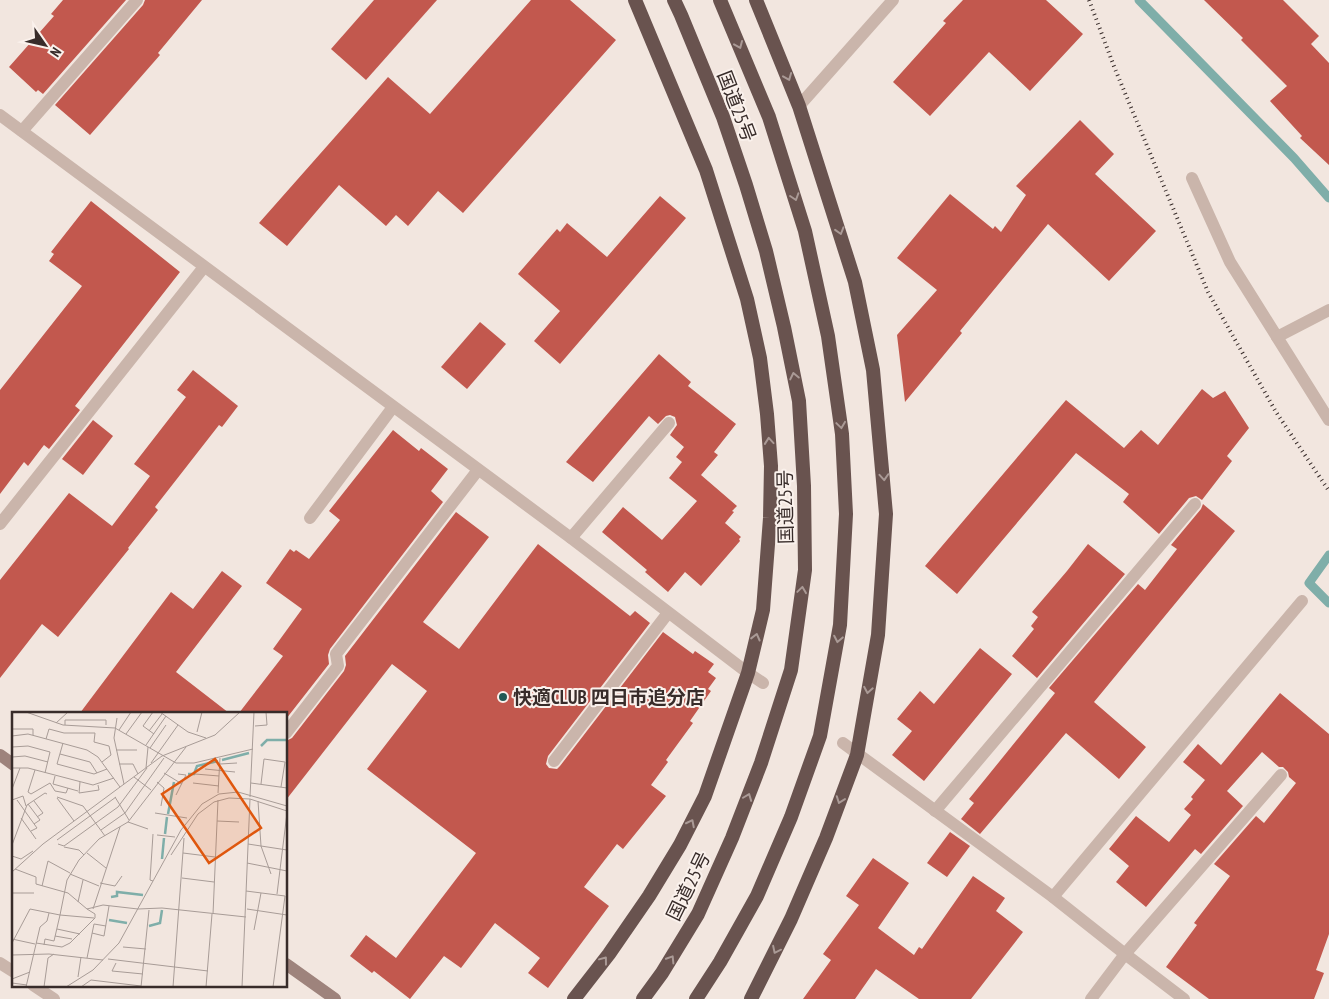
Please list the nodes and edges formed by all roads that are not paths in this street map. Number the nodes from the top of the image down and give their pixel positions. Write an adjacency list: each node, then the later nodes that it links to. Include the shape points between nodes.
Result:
1 (137, 0): 9 (street)
2 (635, 0): 24 (highway, one-way to 2, via 763,610 770,518 771,466 760,358 747,299 706,170)
3 (674, 0): 43 (highway, 国道25号, one-way to 3, via 698,914 761,763 791,670 805,570 799,401 784,327 746,185 723,117)
4 (720, 0): 44 (highway, 国道25号, one-way to 44, via 769,118 805,231 830,346 842,434 846,514 840,625 820,736 791,817 757,896)
5 (756, 0): 7 (highway, one-way to 7)
6 (893, 0): 7 (street)
7 (799, 106): 29 (highway, one-way to 29, via 855,282 873,370 884,470 886,514 878,635)
8 (0, 115): 9 (street)
9 (22, 131): 11 (street)
10 (1192, 178): 13 (street, via 1230,262)
11 (204, 267): 14 (street); 20 (street)
12 (1329, 310): 13 (street)
13 (1277, 337): 15 (street)
14 (393, 407): 17 (street); 19 (street)
15 (1329, 420)
16 (669, 423): 21 (street)
17 (478, 470): 21 (street); 26 (street, via 336,654 338,666)
18 (1195, 504): 33 (street)
19 (310, 518)
20 (0, 524)
21 (571, 538): 23 (street)
22 (1302, 601): 34 (street)
23 (668, 613): 24 (street); 30 (street)
24 (748, 673): 25 (street); 42 (highway, one-way to 24, via 649,896 680,844 704,796)
25 (763, 683)
26 (288, 730)
27 (843, 743): 29 (street)
28 (0, 755): 31 (main road)
29 (857, 755): 33 (street); 45 (highway, one-way to 45, via 791,919)
30 (554, 761)
31 (12, 764)
32 (1281, 776): 35 (street)
33 (935, 811): 34 (street)
34 (1053, 897): 35 (street)
35 (1125, 954): 46 (street); 47 (street)
36 (0, 963): 38 (street)
37 (288, 965): 41 (main road)
38 (12, 971)
39 (34, 986): 40 (street)
40 (54, 999)
41 (335, 999)
42 (574, 999)
43 (643, 999)
44 (696, 999)
45 (751, 999)
46 (1091, 999)
47 (1184, 999)

